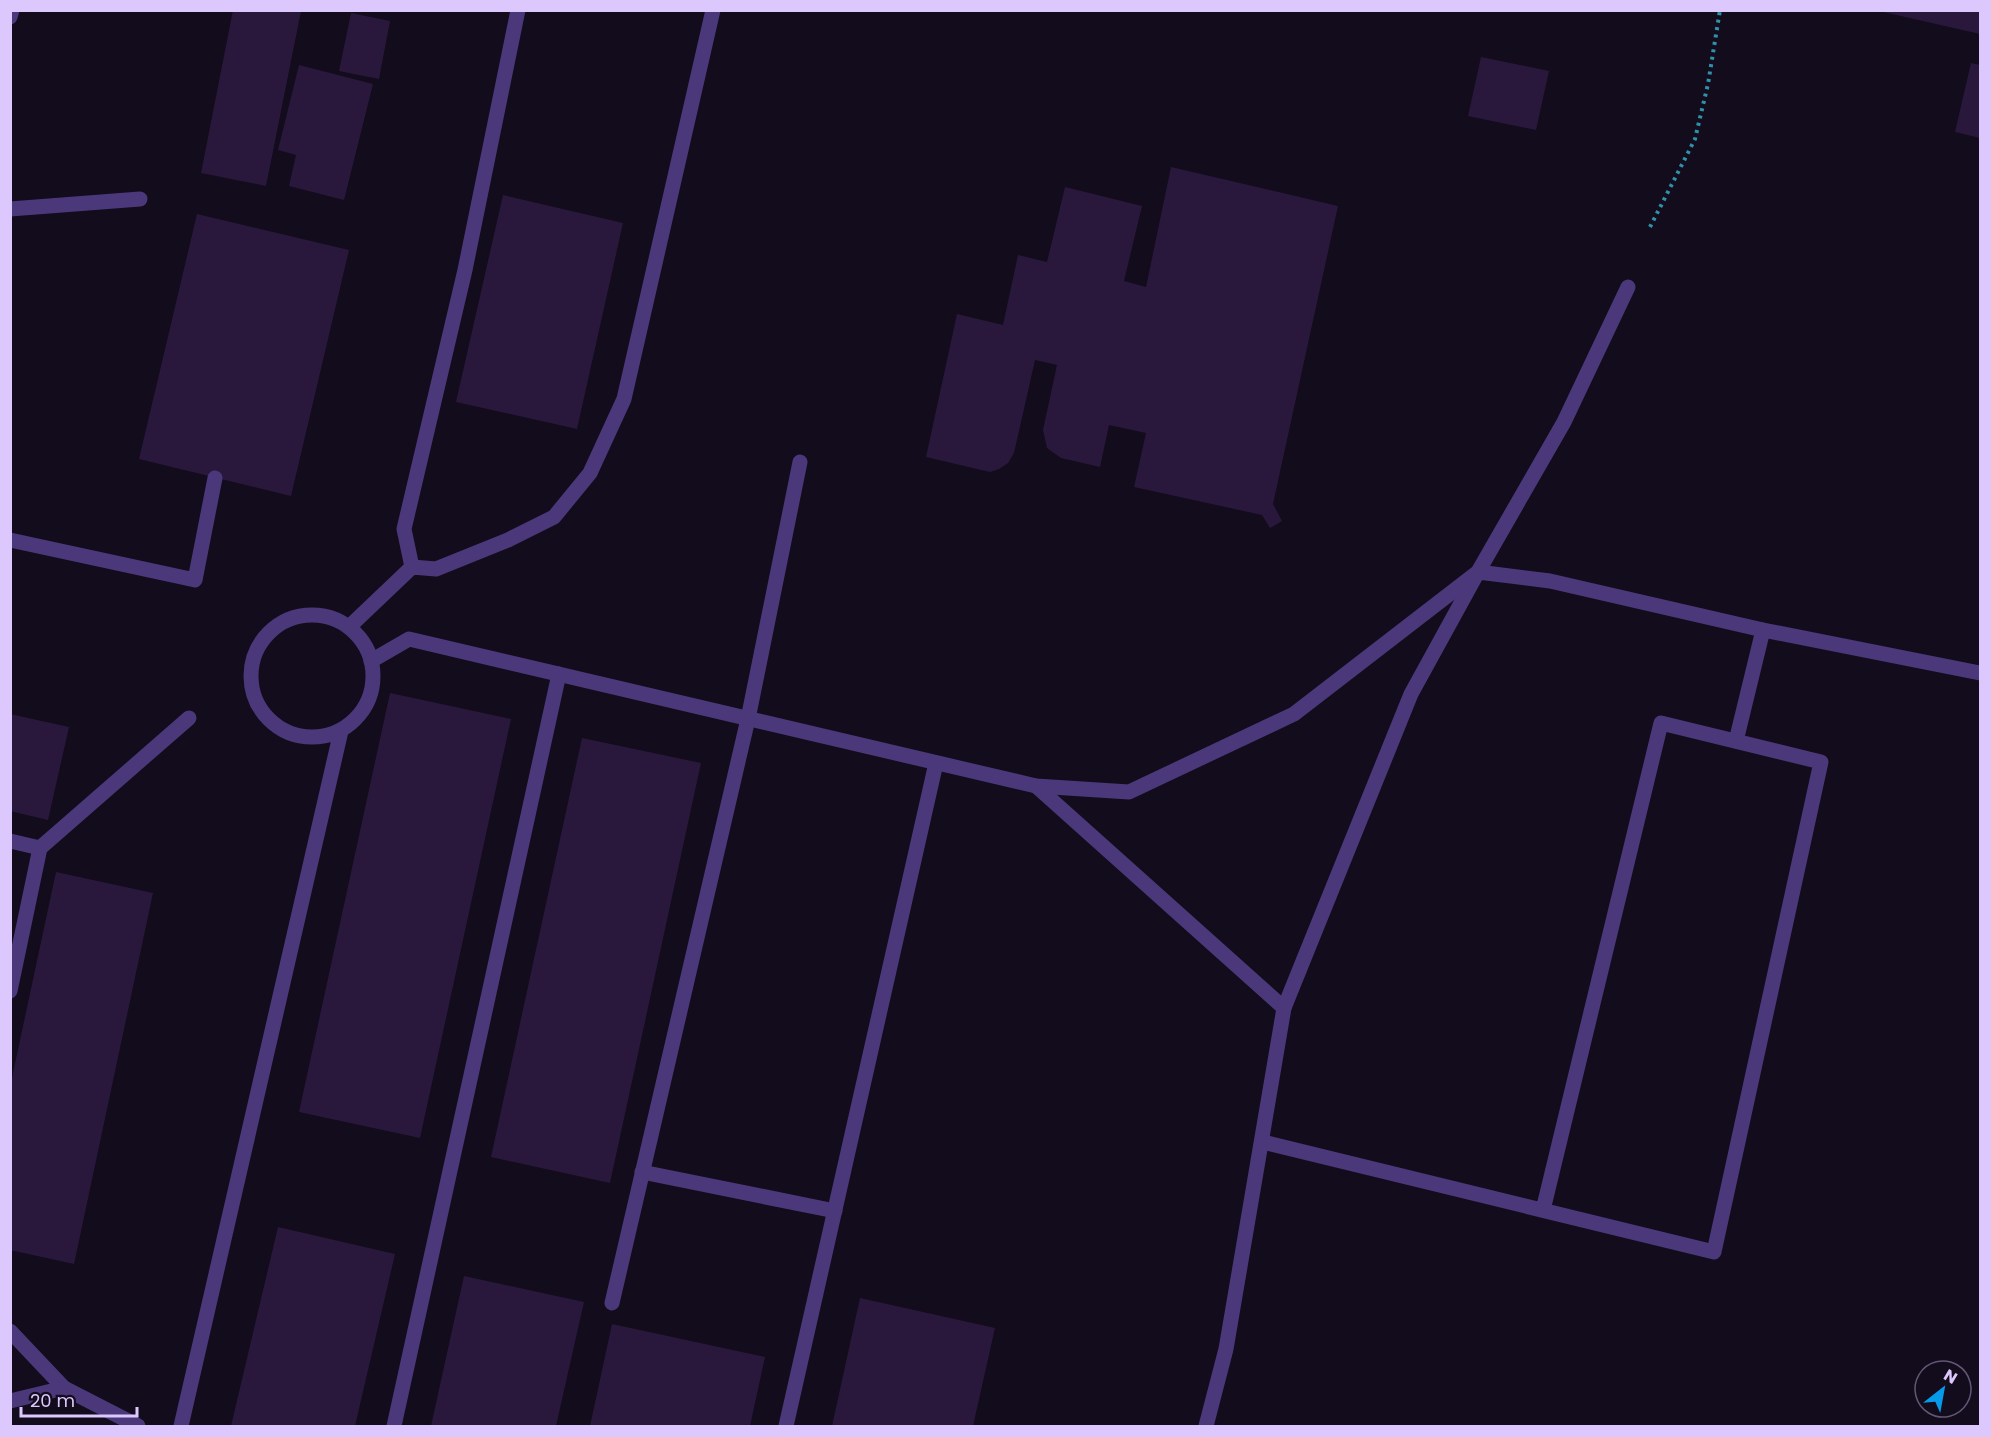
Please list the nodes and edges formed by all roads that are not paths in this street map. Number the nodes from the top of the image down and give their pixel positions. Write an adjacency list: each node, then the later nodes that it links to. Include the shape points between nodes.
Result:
1 (12, 10): 4 (lane)
2 (518, 10): 11 (lane, via 465,270 404,529)
3 (712, 10): 11 (lane, via 624,399 590,473 554,517 436,569)
4 (10, 17)
5 (140, 199): 6 (lane)
6 (10, 209)
7 (1628, 286): 12 (lane, via 1564,422)
8 (800, 462): 19 (lane)
9 (215, 478): 10 (lane, via 195,580)
10 (10, 540)
11 (412, 567): 13 (lane)
12 (1478, 572): 14 (lane, via 1550,581); 23 (lane, via 1294,714 1129,792); 27 (lane, via 1412,694)
13 (349, 627): 15 (lane, via 363,642); 20 (lane, via 332,617 292,617 274,627 260,642 252,660 250,680 254,700 282,730 301,737 322,738)
14 (1764, 630): 16 (lane); 21 (lane)
15 (371, 661): 17 (lane, via 409,639); 20 (lane, via 374,681 369,701 357,718)
16 (1980, 673)
17 (559, 674): 19 (lane); 38 (lane)
18 (189, 718): 25 (lane)
19 (748, 719): 22 (lane); 29 (lane)
20 (341, 730): 37 (lane)
21 (1737, 741): 30 (lane, via 1661,723); 30 (lane, via 1821,762 1714,1252)
22 (936, 763): 23 (lane); 31 (lane)
23 (1036, 786): 27 (lane)
24 (10, 841): 25 (lane)
25 (40, 848): 26 (lane)
26 (10, 991)
27 (1284, 1008): 28 (lane)
28 (1263, 1142): 30 (lane); 40 (lane, via 1226,1348)
29 (642, 1172): 31 (lane); 32 (lane)
30 (1543, 1210)
31 (835, 1211): 39 (lane)
32 (612, 1303)
33 (10, 1331): 34 (lane)
34 (64, 1388): 35 (lane); 36 (lane)
35 (10, 1401)
36 (138, 1426)
37 (181, 1426)
38 (394, 1426)
39 (786, 1426)
40 (1206, 1426)

